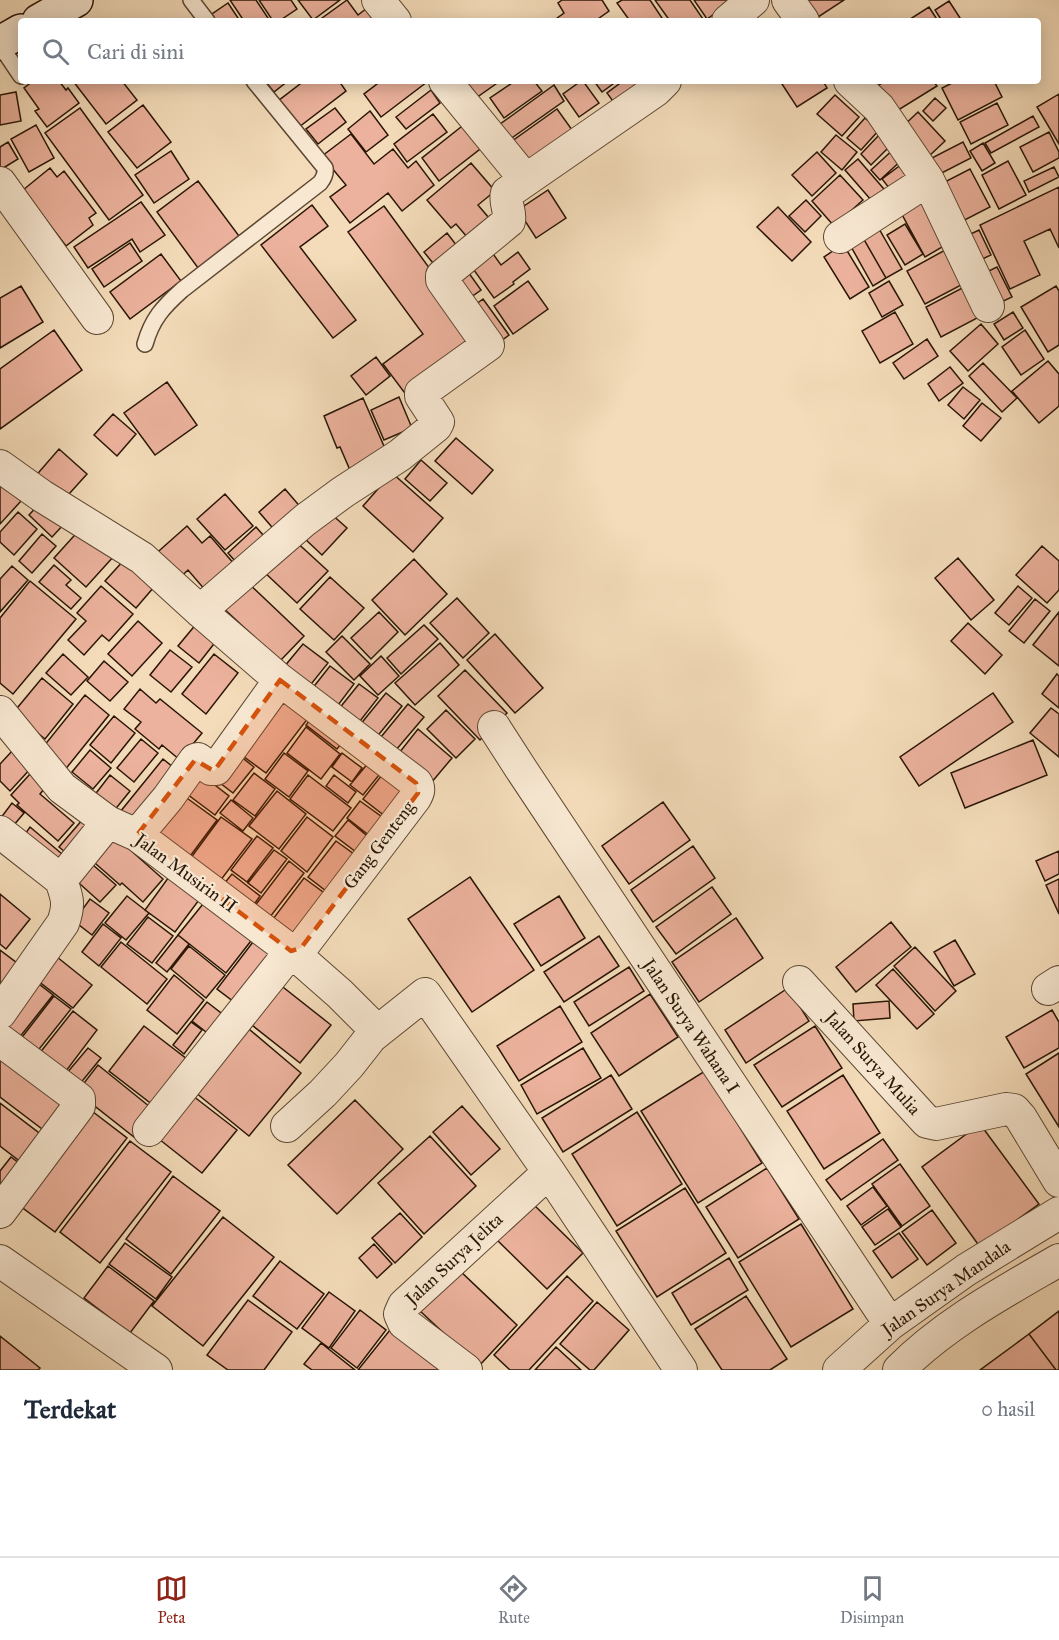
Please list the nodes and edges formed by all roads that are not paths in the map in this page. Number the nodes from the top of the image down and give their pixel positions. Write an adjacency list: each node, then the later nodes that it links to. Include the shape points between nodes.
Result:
1 (76, 0): 6 (street)
2 (191, 0): 7 (lane)
3 (378, 0): 8 (street)
4 (753, 0): 9 (street)
5 (788, 0): 10 (street)
6 (44, 18)
7 (205, 18)
8 (393, 18)
9 (732, 18)
10 (801, 18)
11 (18, 33): 12 (street)
12 (0, 44): 13 (lane)
13 (18, 71)
14 (256, 84): 24 (lane, via 326,173 320,183 169,302 149,329)
15 (447, 84): 18 (street)
16 (662, 84): 18 (street)
17 (853, 84): 19 (street, via 879,108)
18 (525, 179): 26 (street, via 507,193 509,221 442,276 488,345 421,393 438,422 436,426 305,520)
19 (928, 180): 21 (street); 22 (street)
20 (0, 183): 23 (street)
21 (840, 237)
22 (988, 306)
23 (97, 318)
24 (146, 344)
25 (0, 466): 26 (street, Gang Genteng, via 142,558)
26 (200, 611): 27 (street, Gang Genteng)
27 (280, 680): 32 (street, via 216,769 195,760); 34 (street, Gang Genteng, via 419,786 415,798 332,909 301,948)
28 (0, 712): 30 (street, Jalan Musirin II, via 62,788)
29 (494, 728): 47 (street, Jalan Surya Wahana I)
30 (108, 822): 32 (street, Jalan Musirin II); 33 (street)
31 (0, 832): 33 (street)
32 (137, 835): 34 (street, Jalan Musirin II)
33 (61, 880): 36 (street, via 68,899 63,922)
34 (291, 951): 37 (street, Jalan Musirin II); 40 (street)
35 (799, 982): 42 (street, Jalan Surya Mulia, via 927,1122 936,1124 1014,1110)
36 (0, 1012)
37 (377, 1031): 39 (street, via 323,1093); 41 (street, via 426,994)
38 (0, 1040): 43 (street, via 80,1102)
39 (287, 1126)
40 (149, 1131)
41 (549, 1172): 49 (street, Jalan Surya Jelita, via 404,1305 400,1314 404,1323); 50 (street)
42 (1059, 1181)
43 (0, 1212)
44 (1059, 1213): 47 (street, Jalan Surya Mandala, via 966,1270)
45 (1059, 1260): 52 (street, Jalan Surya Mandala, via 960,1321)
46 (0, 1261): 48 (street)
47 (890, 1324): 51 (street, Jalan Surya Mandala)
48 (156, 1370)
49 (466, 1370)
50 (681, 1370)
51 (839, 1370)
52 (899, 1370)

